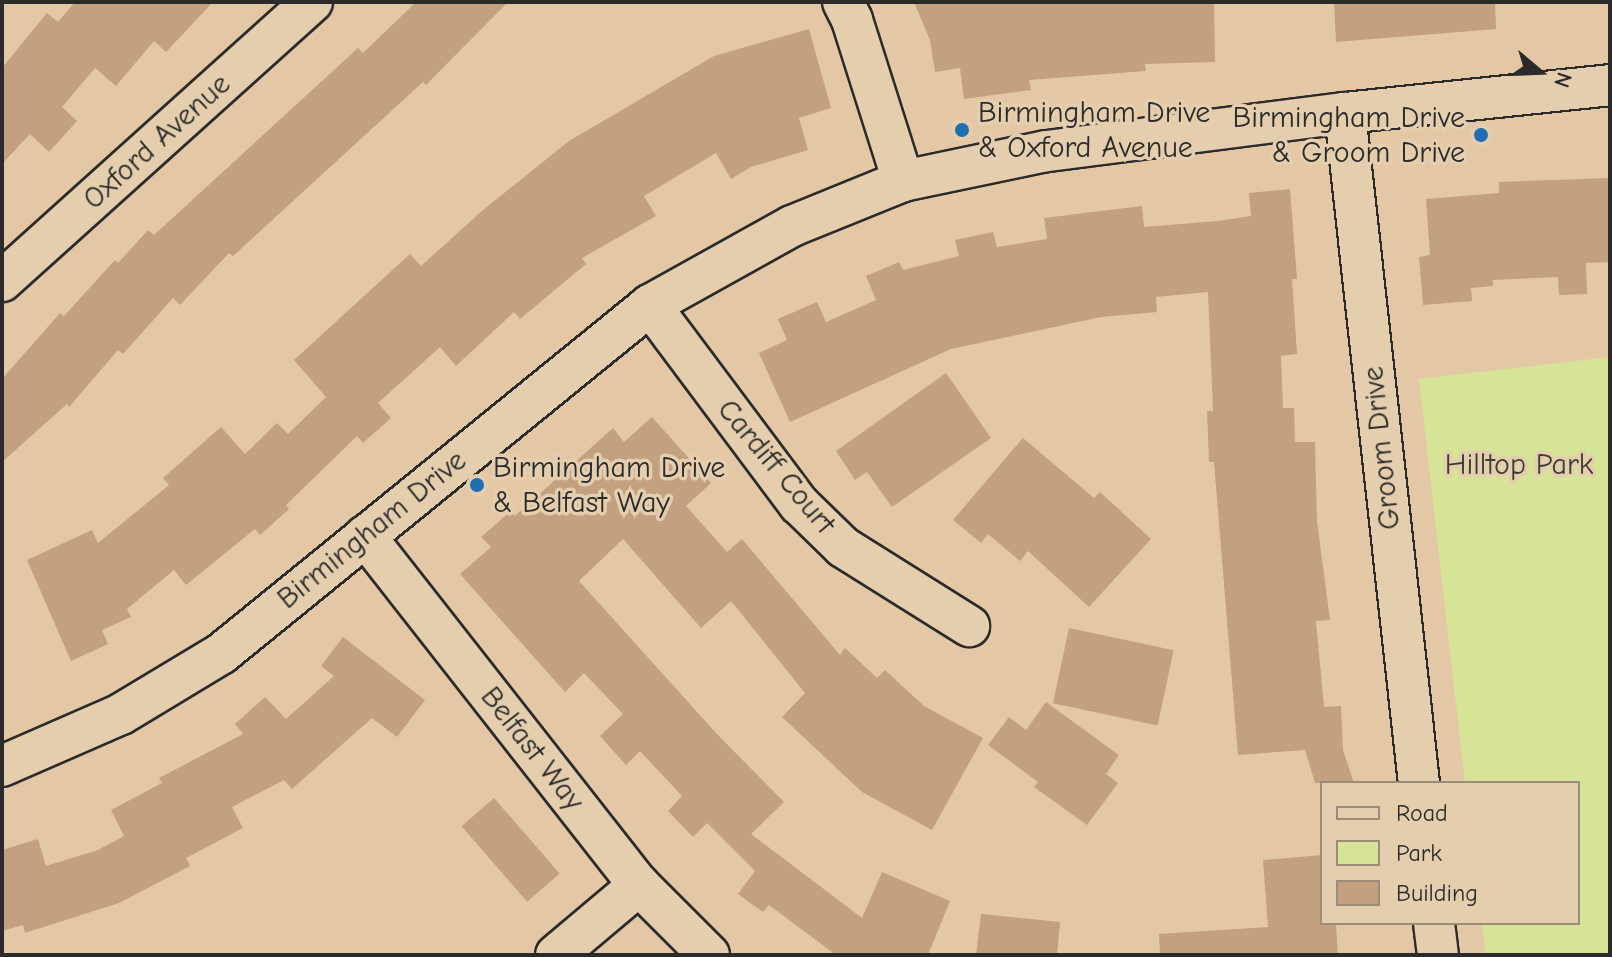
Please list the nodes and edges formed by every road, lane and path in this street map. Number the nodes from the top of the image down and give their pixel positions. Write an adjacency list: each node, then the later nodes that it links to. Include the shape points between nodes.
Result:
1 (312, 2): 6 (street, Oxford Avenue)
2 (843, 2): 5 (street)
3 (1610, 85): 4 (street, Birmingham Drive)
4 (1345, 113): 5 (street, Birmingham Drive, via 1047,151); 11 (street, Groom Drive)
5 (903, 181): 7 (street, Birmingham Drive, via 792,226)
6 (2, 281)
7 (650, 305): 8 (street, Birmingham Drive); 9 (street, Cardiff Court, via 799,504 843,547)
8 (365, 536): 10 (street, Birmingham Drive, via 222,653 121,714); 12 (street, Belfast Way)
9 (969, 626)
10 (2, 766)
11 (1419, 781)
12 (639, 885): 14 (street); 15 (street, Belfast Way)
13 (1434, 925): 16 (street)
14 (556, 955)
15 (709, 955)
16 (1438, 955)

